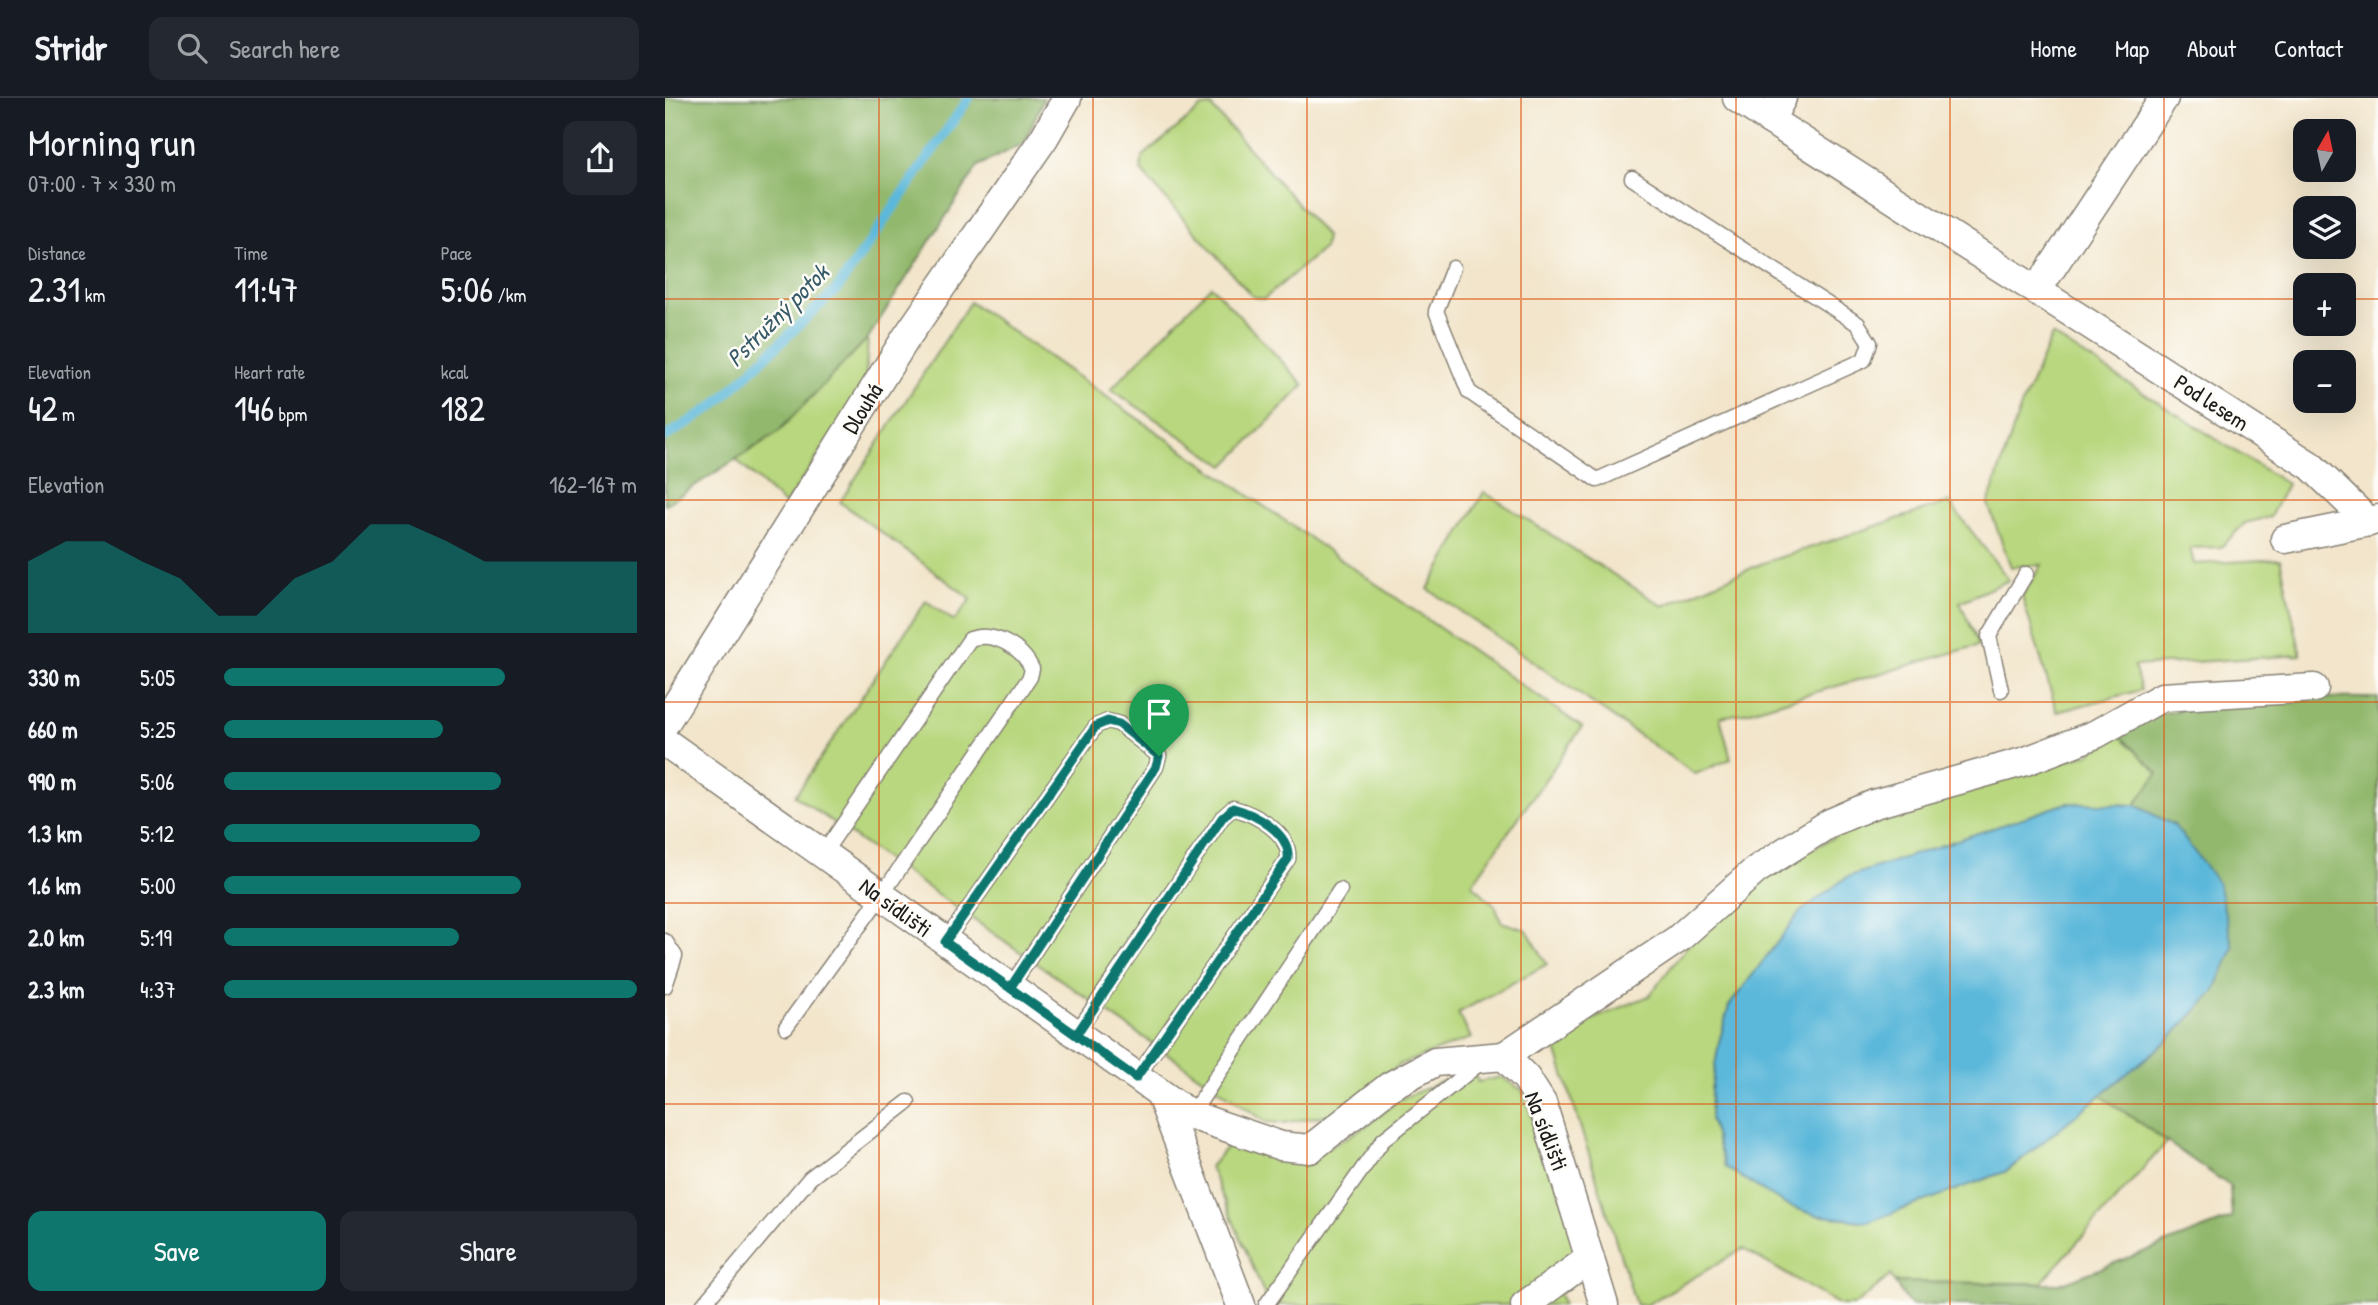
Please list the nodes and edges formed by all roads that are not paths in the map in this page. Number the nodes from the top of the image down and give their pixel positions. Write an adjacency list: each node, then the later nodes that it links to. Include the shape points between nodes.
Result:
1 (1067, 98): 13 (street, Dlouhá, via 906,338)
2 (1737, 98): 4 (street)
3 (2164, 98): 7 (street)
4 (1776, 109): 7 (street, Pod lesem)
5 (1632, 178): 6 (lane, via 1858,324 1870,343 1864,360 1597,480 1469,392 1436,311)
6 (1453, 268)
7 (2037, 290): 8 (street, Pod lesem, via 2311,466)
8 (2373, 520): 9 (street)
9 (2285, 539)
10 (2026, 574): 12 (lane, via 1989,636)
11 (2314, 688): 24 (street, via 2162,696 2096,734 2026,761 1874,804 1830,823 1756,870 1678,939)
12 (2001, 690)
13 (665, 723)
14 (665, 742): 15 (street, Na sídlišti)
15 (823, 854): 17 (street, Na sídlišti); 17 (lane, via 970,639 984,634 995,637 1027,659 1030,677)
16 (1340, 890): 28 (lane)
17 (881, 896): 19 (street, Na sídlišti); 22 (lane)
18 (665, 941): 20 (lane, via 675,956)
19 (945, 942): 21 (street, Na sídlišti); 21 (lane, via 1096,726 1108,721 1119,724 1159,756 1156,767)
20 (665, 986)
21 (1010, 988): 23 (street, Na sídlišti)
22 (786, 1027)
23 (1076, 1035): 25 (street, Na sídlišti); 25 (lane, via 1222,818 1233,808 1283,837 1288,859)
24 (1496, 1056): 28 (street, Na sídlišti, via 1435,1062 1423,1068 1390,1086 1310,1149 1281,1146); 29 (street, Na sídlišti, via 1526,1078 1542,1103); 32 (lane, via 1383,1140)
25 (1136, 1078): 26 (street, Na sídlišti)
26 (1161, 1096): 28 (street, Na sídlišti); 31 (street)
27 (908, 1102): 30 (lane, via 810,1178)
28 (1191, 1115)
29 (1590, 1258): 33 (street); 34 (street, Na sídlišti)
30 (703, 1305)
31 (1241, 1305)
32 (1266, 1305)
33 (1525, 1305)
34 (1604, 1305)

